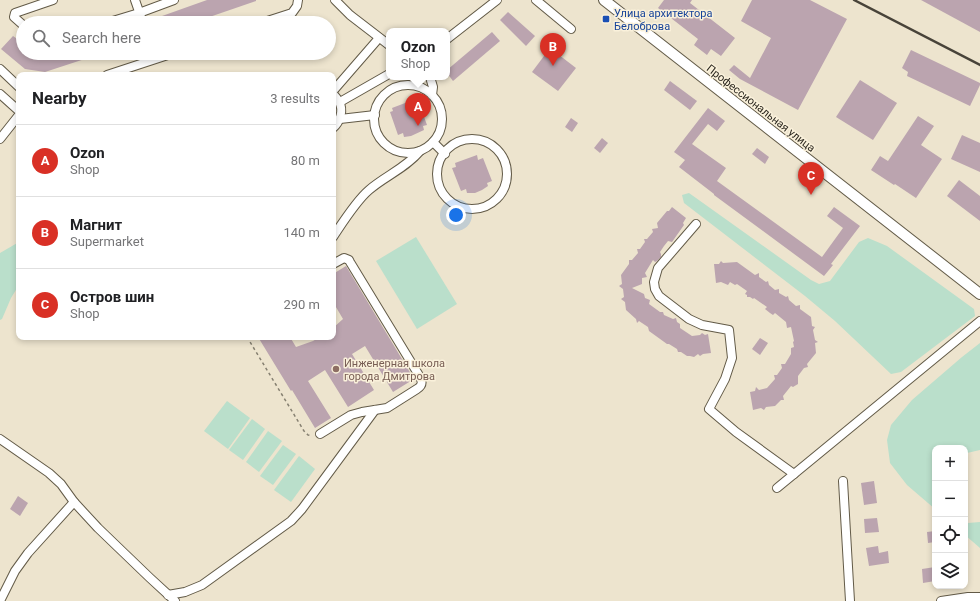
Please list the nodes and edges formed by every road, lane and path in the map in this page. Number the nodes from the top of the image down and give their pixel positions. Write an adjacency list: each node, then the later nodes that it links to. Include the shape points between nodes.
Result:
1 (53, 0): 13 (street, via 16,13)
2 (135, 0): 9 (street)
3 (174, 0): 9 (street)
4 (298, 0): 12 (street, via 292,13)
5 (335, 0): 16 (street)
6 (497, 0): 15 (street)
7 (536, 0): 14 (street)
8 (604, 0): 41 (main road, Профессиональная улица)
9 (139, 13): 10 (street); 11 (street)
10 (129, 16)
11 (140, 16)
12 (283, 16)
13 (16, 18)
14 (571, 29)
15 (450, 37)
16 (379, 38): 17 (street); 24 (street)
17 (386, 44)
18 (145, 60): 20 (street)
19 (0, 69): 23 (street)
20 (115, 72)
21 (386, 76): 28 (street)
22 (431, 80): 26 (street)
23 (16, 84)
24 (336, 88)
25 (0, 94): 29 (street)
26 (432, 95): 30 (street, via 421,88 408,85 392,89 380,99); 35 (street, via 438,104 442,120)
27 (336, 97): 28 (street)
28 (340, 102): 32 (street)
29 (16, 108)
30 (375, 115): 32 (street); 36 (street, via 377,133 385,145 407,154)
31 (16, 119): 34 (street)
32 (340, 119): 33 (street)
33 (336, 126)
34 (0, 139)
35 (434, 142): 36 (street); 37 (street)
36 (420, 151): 39 (street, via 409,162 366,192)
37 (445, 154): 37 (street, via 437,174 442,191 449,201 466,209 478,209 496,201 503,191 508,174 504,159 496,148 481,140 466,140 455,144)
38 (696, 224): 47 (street, via 658,268 655,289 659,296 689,319 702,325 728,330 732,358 725,379 709,409)
39 (336, 233)
40 (336, 262): 44 (street, via 344,258 349,260 422,380 417,390 389,406)
41 (980, 294)
42 (980, 321): 47 (street)
43 (249, 340): 45 (path, via 304,431 312,436)
44 (375, 410): 45 (street, via 351,415); 51 (street, via 291,521 202,585)
45 (320, 434)
46 (0, 439): 50 (street, via 49,473)
47 (794, 474): 49 (street)
48 (843, 481): 55 (street)
49 (777, 488)
50 (74, 502): 51 (street); 53 (street, via 28,553 15,571)
51 (168, 595): 54 (street)
52 (980, 597): 56 (street)
53 (0, 601)
54 (175, 601)
55 (850, 601)
56 (941, 601)

